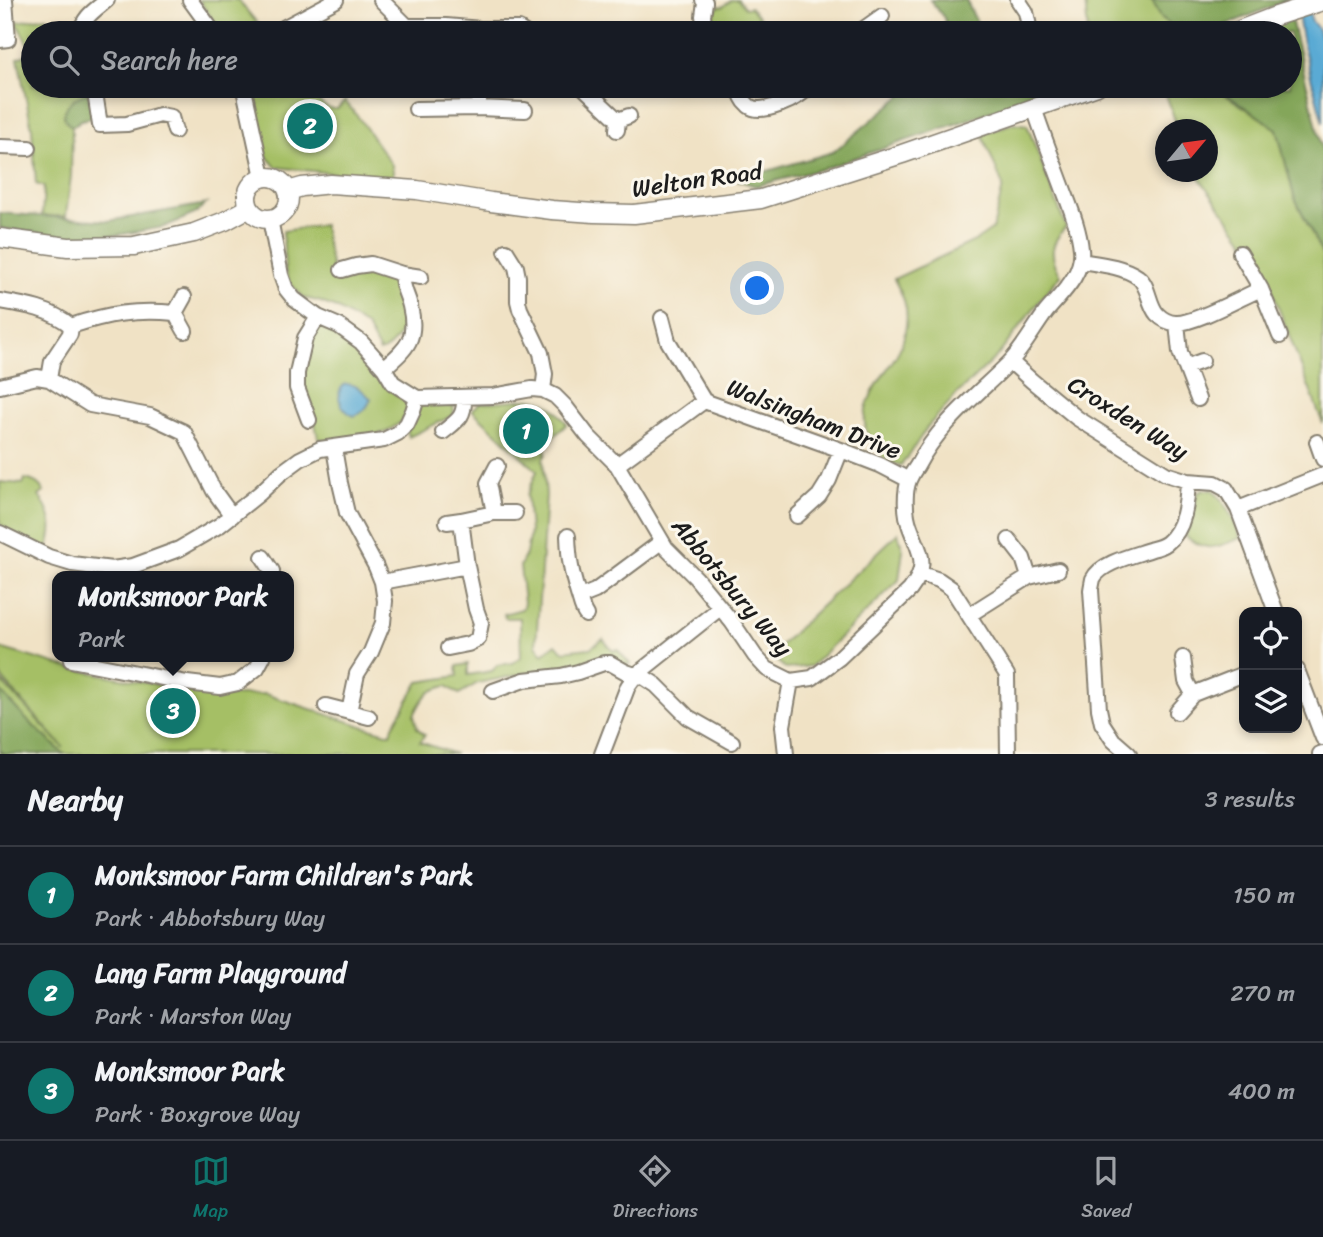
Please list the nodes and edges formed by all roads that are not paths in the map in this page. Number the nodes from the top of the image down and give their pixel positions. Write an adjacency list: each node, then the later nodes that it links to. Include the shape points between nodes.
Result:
1 (5, 0): 18 (street)
2 (107, 0): 10 (street)
3 (190, 0): 11 (street)
4 (336, 0): 12 (street)
5 (381, 0): 13 (street)
6 (1018, 0): 16 (street)
7 (707, 1): 14 (street)
8 (1320, 1): 17 (street)
9 (882, 16): 15 (street)
10 (84, 21)
11 (205, 21)
12 (297, 21)
13 (402, 21)
14 (704, 21)
15 (875, 21)
16 (1028, 21)
17 (1263, 21)
18 (4, 40)
19 (96, 98): 31 (street, via 100,125 160,115 171,117)
20 (245, 98): 34 (street)
21 (479, 98): 26 (street)
22 (595, 98): 30 (street)
23 (743, 98): 24 (street, via 760,110)
24 (795, 98)
25 (1063, 98): 27 (street, Welton Road)
26 (479, 108): 28 (street); 29 (street)
27 (1034, 108): 35 (street, Welton Road, via 761,199 646,213 573,212 417,190 331,184); 41 (street, via 1074,218)
28 (416, 109)
29 (525, 110)
30 (621, 122)
31 (175, 131)
32 (0, 146): 33 (street)
33 (29, 148)
34 (263, 177): 35 (street, via 278,179); 36 (street, via 247,193)
35 (288, 191): 37 (street, via 286,210)
36 (249, 208): 37 (street, via 258,217); 38 (street, via 194,233 134,246 68,247)
37 (270, 219): 49 (street, via 286,289)
38 (0, 238)
39 (506, 251): 61 (street, via 516,267 517,301 541,353)
40 (1240, 253): 45 (street)
41 (1081, 261): 51 (street, via 1135,275 1143,281 1155,312 1163,320); 56 (street, via 1067,289)
42 (342, 270): 43 (street, via 371,264)
43 (402, 274): 44 (street); 58 (street, via 402,288 410,304 411,339)
44 (421, 276)
45 (1261, 289): 51 (street, via 1197,319); 54 (street)
46 (184, 297): 48 (street)
47 (0, 301): 52 (street, via 59,316)
48 (175, 313): 52 (street, via 149,310); 53 (street)
49 (318, 317): 58 (street, via 361,342); 66 (street, via 305,338 297,373 297,388)
50 (662, 318): 65 (street, Walsingham Drive, via 668,341)
51 (1177, 323): 57 (street)
52 (71, 326): 59 (street, via 52,361)
53 (185, 331)
54 (1280, 336)
55 (1202, 361): 57 (street)
56 (1011, 362): 75 (street, via 944,426); 76 (street, Croxden Way, via 1077,418 1166,474)
57 (1186, 367): 64 (street)
58 (384, 368): 63 (street, via 393,383)
59 (49, 379): 60 (street, via 37,377); 80 (street, via 90,405 150,416 184,432)
60 (0, 386)
61 (542, 390): 62 (street); 72 (street, Abbotsbury Way, via 565,406)
62 (464, 397): 63 (street); 67 (street, via 461,418)
63 (416, 398): 69 (street, via 414,411 398,433 384,440)
64 (1198, 399)
65 (704, 401): 70 (street, Walsingham Drive); 72 (street, Walsingham Drive)
66 (309, 420)
67 (443, 432)
68 (1317, 442): 71 (street)
69 (334, 448): 80 (street, via 300,459); 94 (street, via 347,513)
70 (841, 450): 75 (street, Walsingham Drive); 81 (street, via 819,496)
71 (1323, 459)
72 (617, 465): 85 (street, Abbotsbury Way)
73 (498, 466): 78 (street, via 488,483)
74 (1323, 475): 77 (street)
75 (909, 480): 92 (street, via 908,524 920,548)
76 (1188, 481): 77 (street, Croxden Way, via 1226,489); 119 (street, via 1182,521 1166,544 1115,562 1093,579 1099,709 1113,740)
77 (1238, 509): 96 (street, Croxden Way)
78 (494, 513): 79 (street); 87 (street, via 454,521)
79 (515, 513)
80 (232, 516): 90 (street, via 178,549)
81 (796, 516)
82 (0, 533): 89 (street, via 49,557)
83 (568, 536): 95 (street, via 571,572)
84 (1009, 540): 93 (street, via 1023,558)
85 (661, 542): 95 (street); 97 (street, Abbotsbury Way)
86 (263, 557): 91 (street)
87 (467, 566): 94 (street); 100 (street, via 481,623 478,639)
88 (1058, 570): 93 (street)
89 (107, 571)
90 (116, 571)
91 (271, 571)
92 (920, 574): 99 (street, via 951,589); 106 (street, Abbotsbury Way, via 910,590 839,658 812,678)
93 (1029, 577): 99 (street)
94 (382, 582): 111 (street, via 383,623 357,674)
95 (580, 597): 98 (street)
96 (1274, 607)
97 (720, 608): 104 (street); 106 (street, Abbotsbury Way, via 767,669)
98 (586, 615)
99 (970, 615): 118 (street, via 1007,675)
100 (448, 648)
101 (1183, 658): 109 (street)
102 (100, 662): 103 (street, via 220,687 238,683)
103 (260, 662)
104 (636, 675): 108 (street, via 604,663); 115 (street, via 656,685 688,717); 116 (street)
105 (1239, 676): 109 (street)
106 (791, 681): 117 (street, via 783,726)
107 (1302, 683): 114 (street)
108 (493, 691)
109 (1193, 694): 112 (street)
110 (326, 706): 111 (street)
111 (349, 712): 113 (street)
112 (1177, 712)
113 (369, 717)
114 (1323, 738)
115 (732, 742)
116 (603, 754)
117 (786, 754)
118 (1008, 754)
119 (1129, 754)

